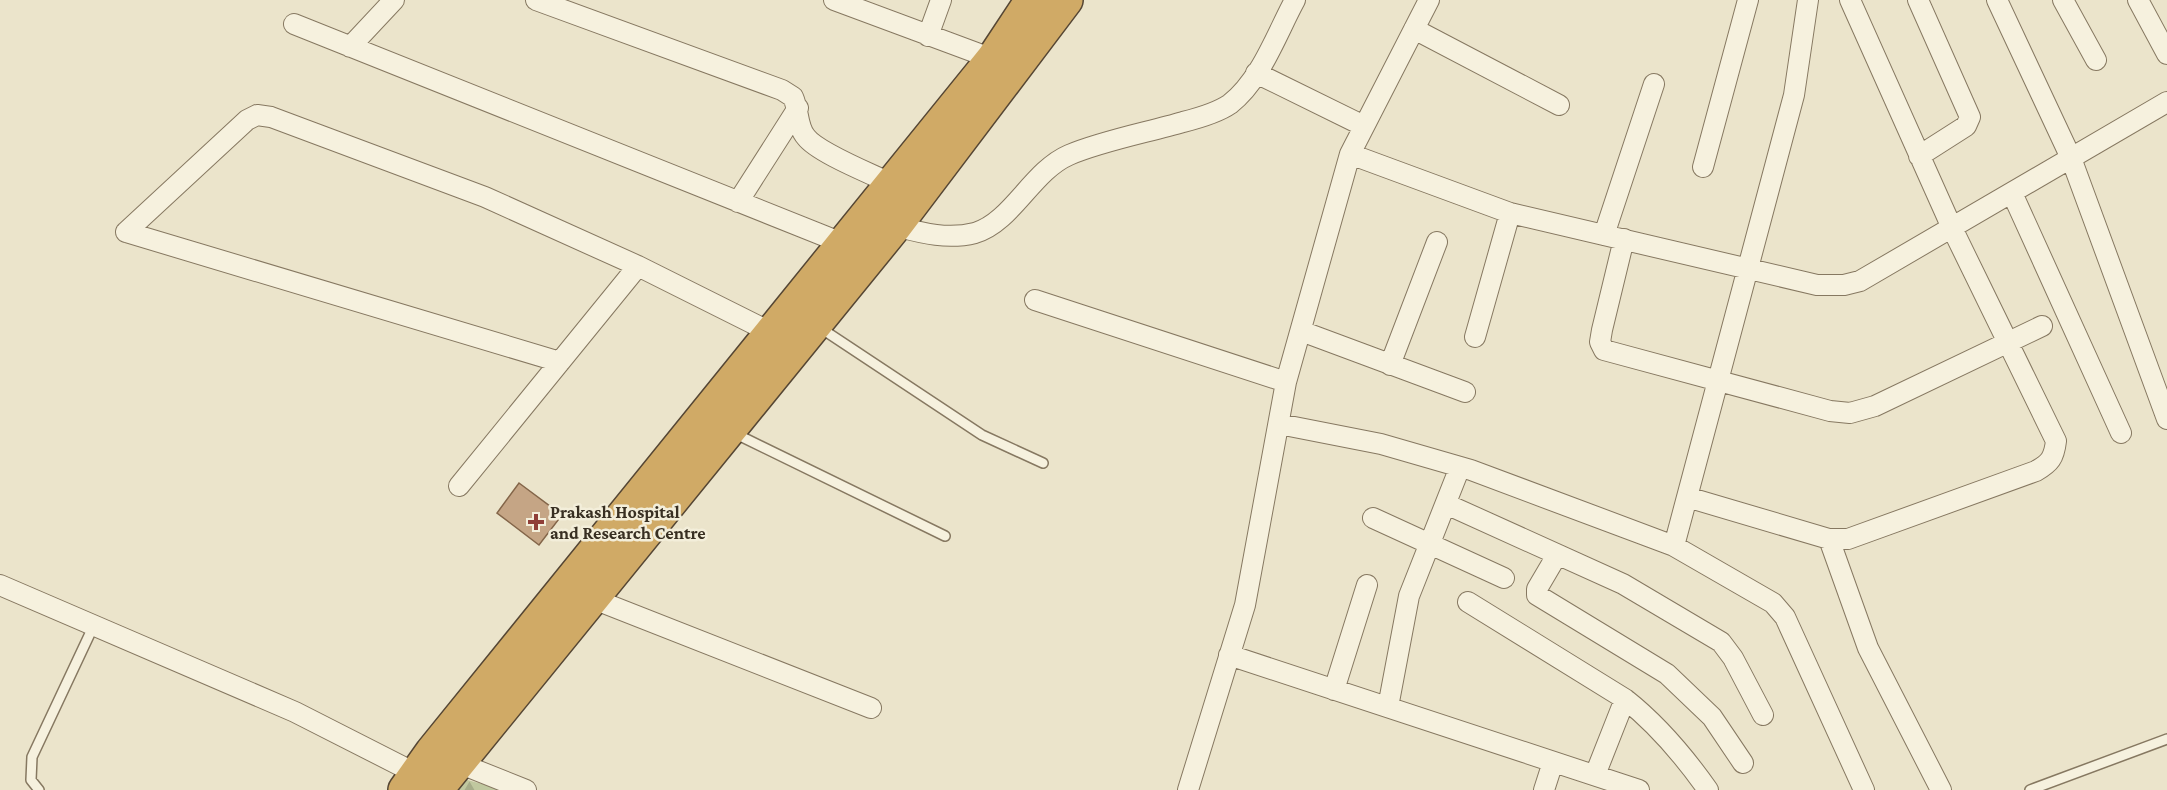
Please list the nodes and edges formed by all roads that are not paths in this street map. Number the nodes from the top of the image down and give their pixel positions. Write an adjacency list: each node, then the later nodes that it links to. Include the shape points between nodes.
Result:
1 (394, 0): 20 (street)
2 (536, 0): 28 (street, via 782,90)
3 (834, 0): 19 (street)
4 (941, 0): 19 (street)
5 (1032, 0): 23 (highway)
6 (1066, 0): 23 (highway)
7 (1295, 0): 24 (street)
8 (1429, 0): 17 (street)
9 (1748, 0): 33 (street)
10 (1808, 0): 45 (street, via 1794,95)
11 (1850, 0): 31 (street)
12 (1918, 0): 31 (street, via 1970,117 1966,126)
13 (1997, 0): 32 (street)
14 (2064, 0): 22 (street)
15 (2138, 0): 18 (street)
16 (294, 24): 20 (street)
17 (1414, 28): 27 (street); 29 (street)
18 (2161, 34): 21 (street)
19 (928, 36): 23 (street)
20 (350, 47): 36 (street)
21 (2167, 54)
22 (2096, 60)
23 (1004, 63): 34 (highway); 38 (highway)
24 (1256, 73): 29 (street); 38 (street, via 1228,105 1203,117 1069,155 1046,169 1007,211 977,232 932,236)
25 (1654, 84): 40 (street)
26 (2167, 102): 32 (street)
27 (1560, 105)
28 (798, 108): 34 (street, via 806,138); 36 (street)
29 (1364, 126): 30 (street)
30 (1350, 154): 37 (street); 49 (street)
31 (1919, 156): 39 (street)
32 (2071, 158): 35 (street); 57 (street)
33 (1703, 167)
34 (892, 184): 43 (highway)
35 (2012, 193): 39 (street); 60 (street)
36 (738, 202): 43 (street)
37 (1510, 213): 40 (street); 50 (street)
38 (895, 226): 43 (highway)
39 (1952, 228): 45 (street, via 1860,281 1844,285 1817,285); 51 (street)
40 (1604, 235): 41 (street)
41 (1624, 239): 45 (street); 55 (street, via 1602,330 1600,342 1604,350)
42 (1437, 242): 53 (street)
43 (858, 249): 47 (highway)
44 (638, 266): 47 (street); 52 (street); 52 (street, via 485,197 258,115 247,120 126,232)
45 (1747, 268): 55 (street)
46 (1035, 300): 54 (street)
47 (797, 320): 58 (highway); 58 (highway); 61 (lane, via 982,435)
48 (2042, 326): 51 (street)
49 (1301, 331): 53 (street); 54 (street)
50 (1475, 337)
51 (2006, 343): 55 (street, via 1850,413); 68 (street, via 2056,441 2049,463 1848,539)
52 (560, 363): 63 (street)
53 (1390, 364): 56 (street)
54 (1286, 382): 59 (street)
55 (1717, 382): 64 (street)
56 (1465, 392)
57 (2167, 419)
58 (716, 423): 67 (lane); 75 (highway); 87 (highway)
59 (1279, 424): 62 (street, via 1381,444); 78 (street, via 1245,605)
60 (2121, 433)
61 (1042, 463)
62 (1460, 467): 65 (street); 70 (street)
63 (459, 486)
64 (1687, 497): 68 (street); 70 (street)
65 (1446, 504): 69 (street); 71 (street)
66 (1374, 518): 69 (street)
67 (945, 536)
68 (1829, 539): 96 (street, via 1868,648)
69 (1430, 544): 72 (street); 81 (street, via 1409,596)
70 (1674, 546): 95 (street, via 1779,608)
71 (1557, 555): 83 (street, via 1623,584 1721,642); 86 (street, via 1537,595 1667,674 1712,717)
72 (1504, 578)
73 (0, 585): 77 (street)
74 (1367, 585): 79 (street)
75 (591, 598): 82 (street); 87 (highway)
76 (1468, 602): 80 (street)
77 (94, 625): 87 (street); 89 (lane, via 32,757 31,780)
78 (1229, 655): 79 (street); 91 (street)
79 (1334, 690): 81 (street)
80 (1625, 699): 88 (street); 94 (street, via 1665,736)
81 (1388, 707): 85 (street)
82 (871, 708)
83 (1763, 715)
84 (2167, 739): 97 (lane)
85 (1553, 762): 88 (street); 92 (street)
86 (1743, 763)
87 (429, 774): 90 (street)
88 (1595, 776): 93 (street)
89 (39, 790)
90 (526, 790)
91 (1188, 790)
92 (1544, 790)
93 (1639, 790)
94 (1708, 790)
95 (1864, 790)
96 (1941, 790)
97 (2030, 790)

